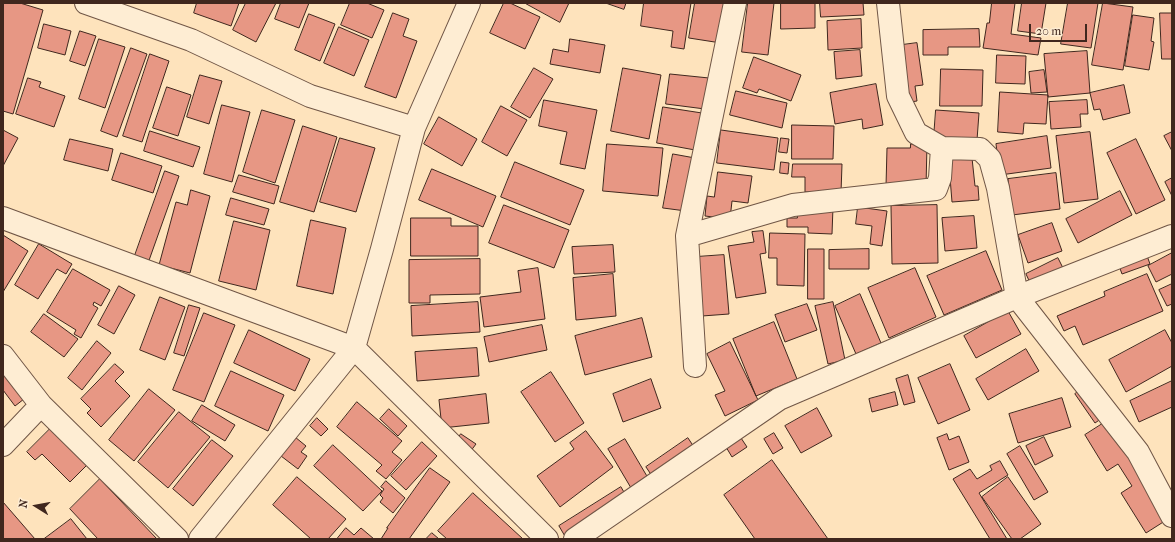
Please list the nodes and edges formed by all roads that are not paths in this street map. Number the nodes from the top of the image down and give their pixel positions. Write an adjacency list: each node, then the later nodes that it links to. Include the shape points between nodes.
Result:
1 (86, 3): 5 (street, via 191,40 310,96)
2 (469, 3): 5 (street)
3 (735, 3): 8 (street)
4 (888, 3): 6 (street, via 898,96 916,133)
5 (414, 128): 11 (street)
6 (942, 148): 8 (street, via 940,178 936,189 794,205); 10 (street, via 980,149 990,159 998,188)
7 (3, 218): 11 (street)
8 (687, 236): 13 (street)
9 (1172, 236): 10 (street)
10 (1017, 297): 16 (street, via 1138,452); 20 (street, via 779,399)
11 (354, 348): 17 (street); 19 (street)
12 (3, 356): 14 (street)
13 (695, 366)
14 (41, 405): 15 (street); 18 (street)
15 (3, 445)
16 (1172, 516)
17 (202, 538)
18 (177, 539)
19 (548, 539)
20 (575, 539)

